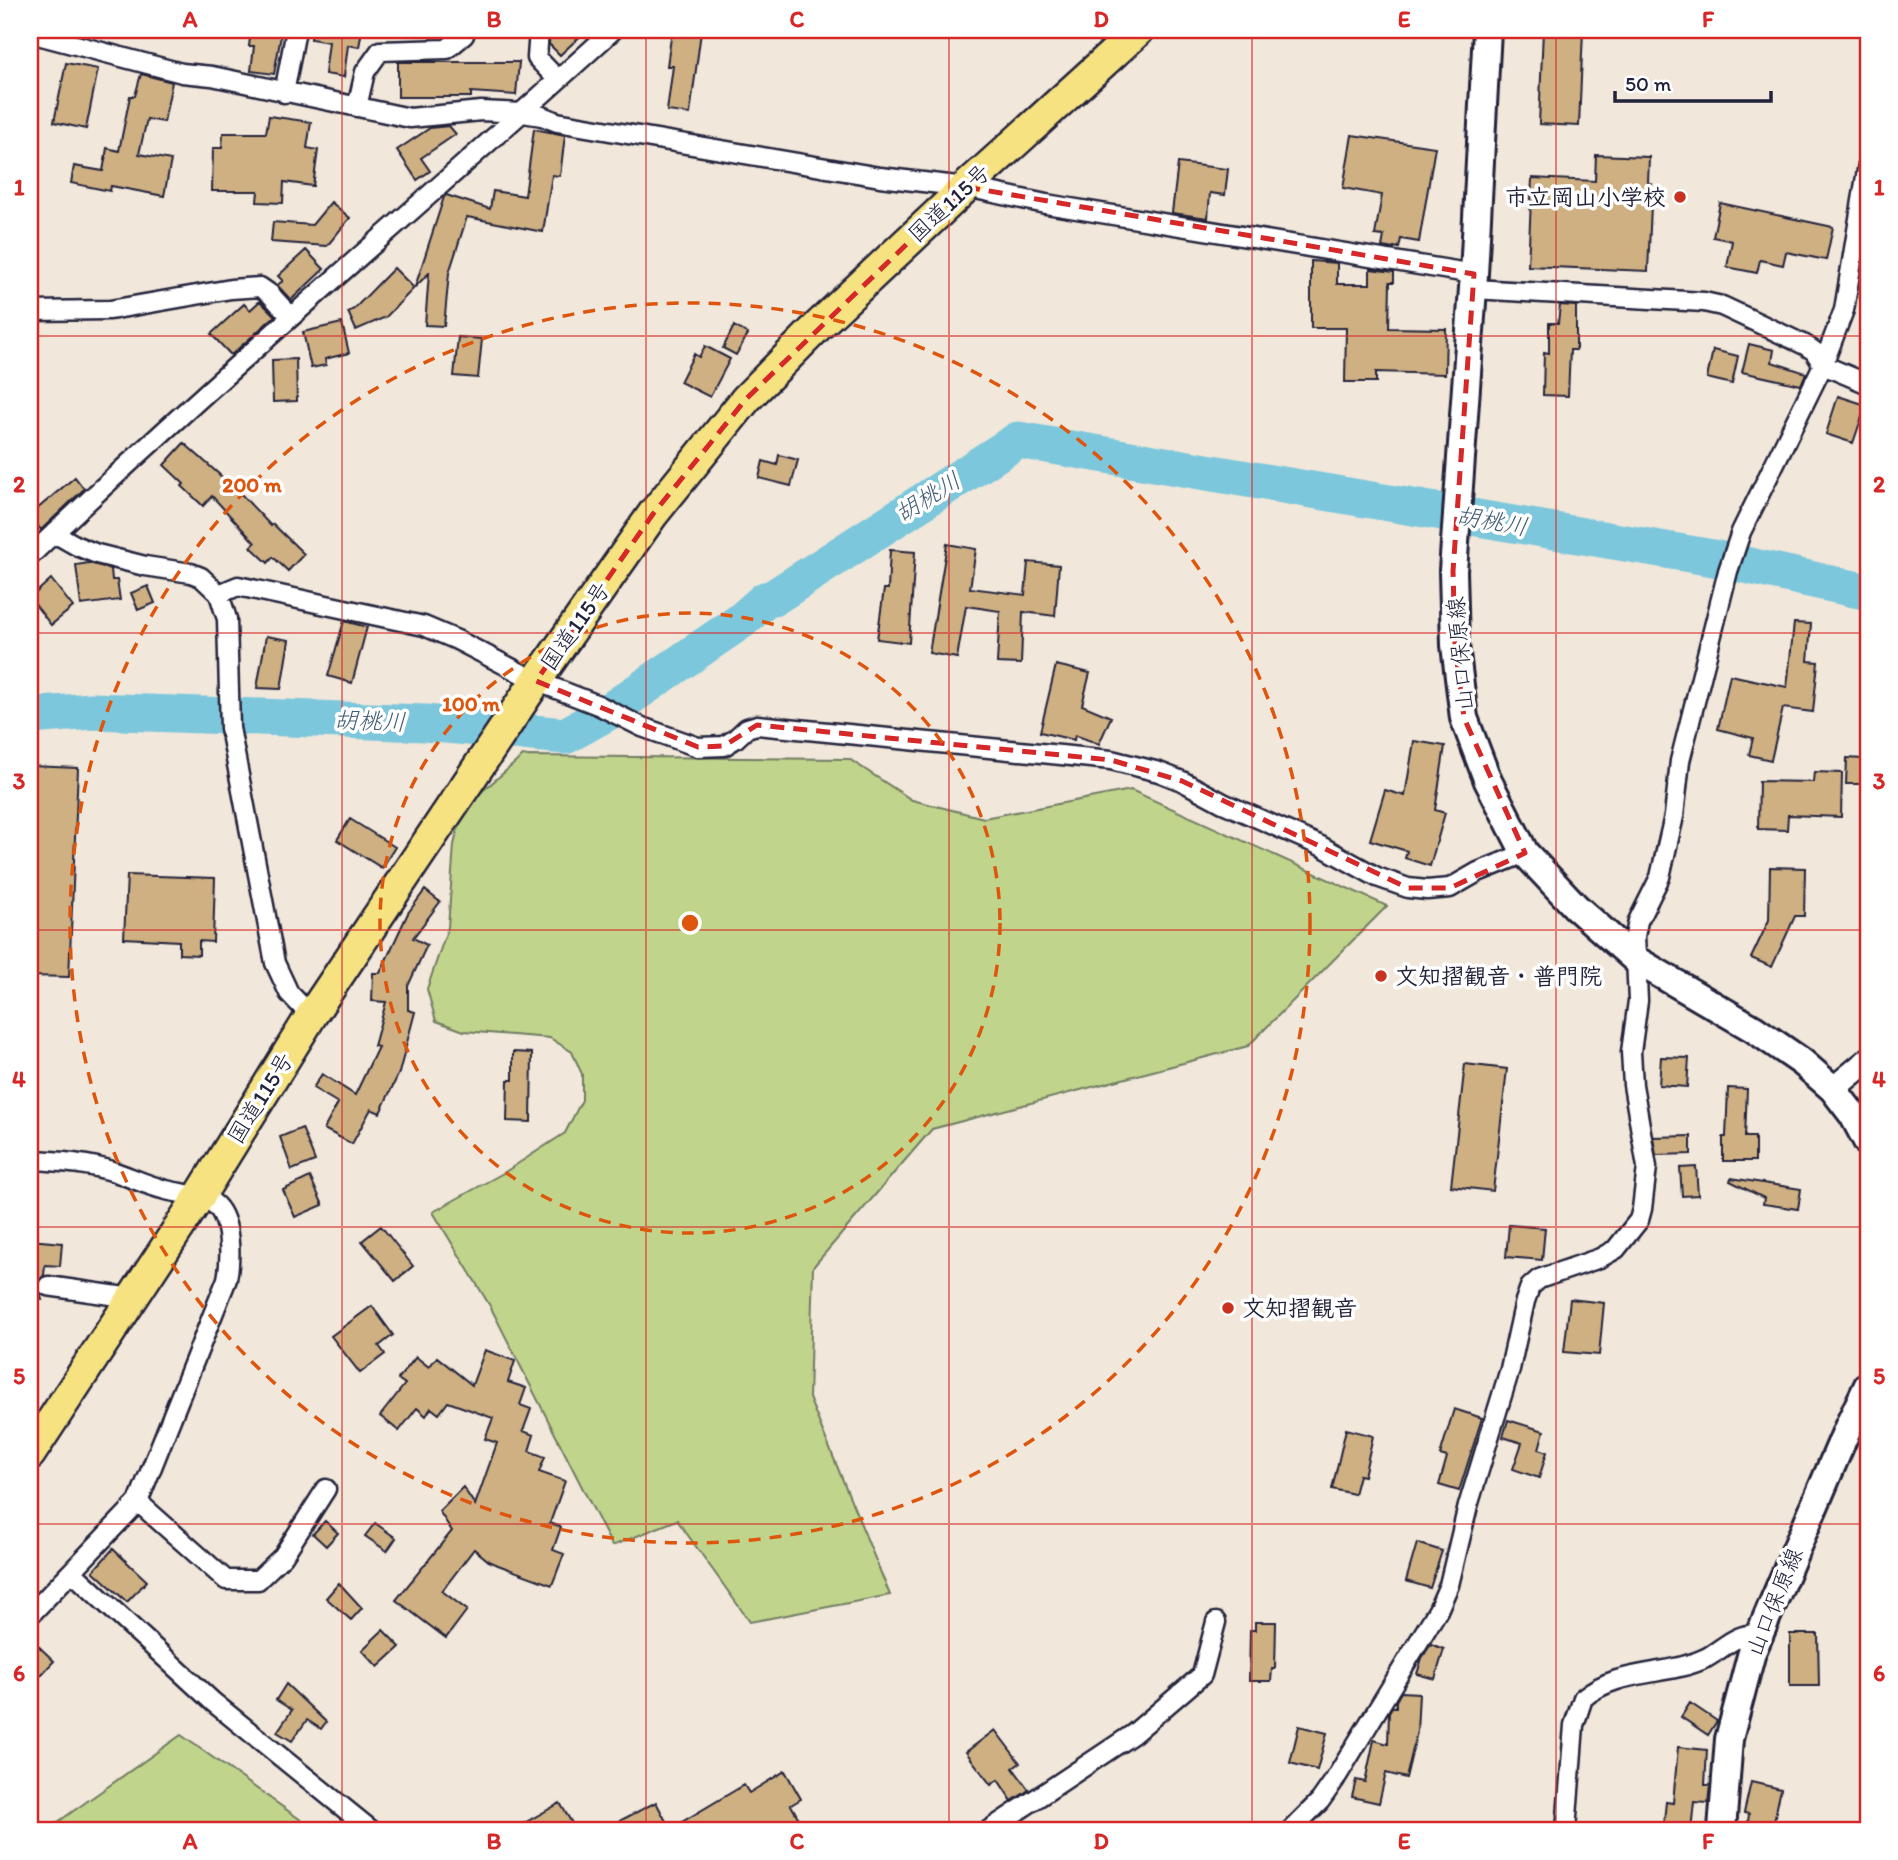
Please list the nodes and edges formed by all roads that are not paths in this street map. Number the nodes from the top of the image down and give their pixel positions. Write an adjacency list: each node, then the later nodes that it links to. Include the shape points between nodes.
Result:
1 (296, 30): 9 (street)
2 (464, 30): 10 (street, via 447,49 380,51 365,72)
3 (539, 30): 8 (street, via 537,58)
4 (613, 30): 8 (street)
5 (1139, 30): 13 (highway, 国道115号)
6 (1487, 30): 15 (main road, 山口保原線)
7 (30, 33): 9 (street, via 182,73)
8 (558, 80): 11 (street)
9 (284, 93): 10 (street)
10 (357, 107): 11 (street, via 418,118 481,111)
11 (523, 113): 13 (street, via 880,177); 17 (street)
12 (1868, 164): 14 (street)
13 (966, 187): 15 (street); 23 (highway, 国道115号, via 747,399 653,514)
14 (1866, 192): 18 (street, via 1844,310)
15 (1474, 281): 18 (street, via 1722,306 1805,345); 24 (main road, 山口保原線, via 1454,571 1455,645 1464,718 1488,782)
16 (30, 311): 17 (street, via 110,310 260,287)
17 (291, 317): 20 (street)
18 (1824, 365): 19 (street); 25 (street, via 1741,533 1728,570 1680,761 1660,877 1638,921)
19 (1868, 384)
20 (54, 533): 21 (street); 22 (street, via 97,554 191,573)
21 (31, 552)
22 (219, 594): 23 (street, via 237,586 424,626); 26 (street, via 227,619 230,728 275,963 289,993)
23 (536, 681): 24 (street, via 698,747 724,746 757,725 1111,760 1182,781 1408,888 1450,888); 26 (highway, 国道115号)
24 (1525, 853): 25 (main road, 山口保原線)
25 (1636, 960): 28 (main road, 山口保原線, via 1754,1029); 44 (street, via 1638,1001 1631,1052 1647,1167 1639,1220 1616,1249 1539,1279 1530,1287 1438,1611 1334,1782)
26 (311, 1016): 31 (highway, 国道115号)
27 (1868, 1060): 28 (street)
28 (1833, 1089): 29 (main road, 山口保原線)
29 (1868, 1143)
30 (30, 1160): 31 (street, via 113,1171)
31 (199, 1197): 33 (highway, 国道115号); 37 (street, via 215,1203 222,1216 230,1265)
32 (48, 1286): 33 (street)
33 (132, 1298): 35 (highway, 国道115号)
34 (1868, 1385): 41 (main road, 山口保原線)
35 (30, 1454)
36 (326, 1489): 37 (street, via 283,1556 258,1580 226,1580)
37 (138, 1502): 38 (street)
38 (72, 1572): 39 (street); 42 (street, via 213,1702)
39 (30, 1615)
40 (1216, 1622): 43 (street, via 1202,1675 1133,1734)
41 (1759, 1635): 45 (street, via 1751,1633 1732,1641 1703,1659 1609,1682 1583,1698 1574,1724); 46 (main road, 山口保原線, via 1729,1739)
42 (371, 1830)
43 (989, 1830)
44 (1291, 1830)
45 (1566, 1830)
46 (1722, 1830)

